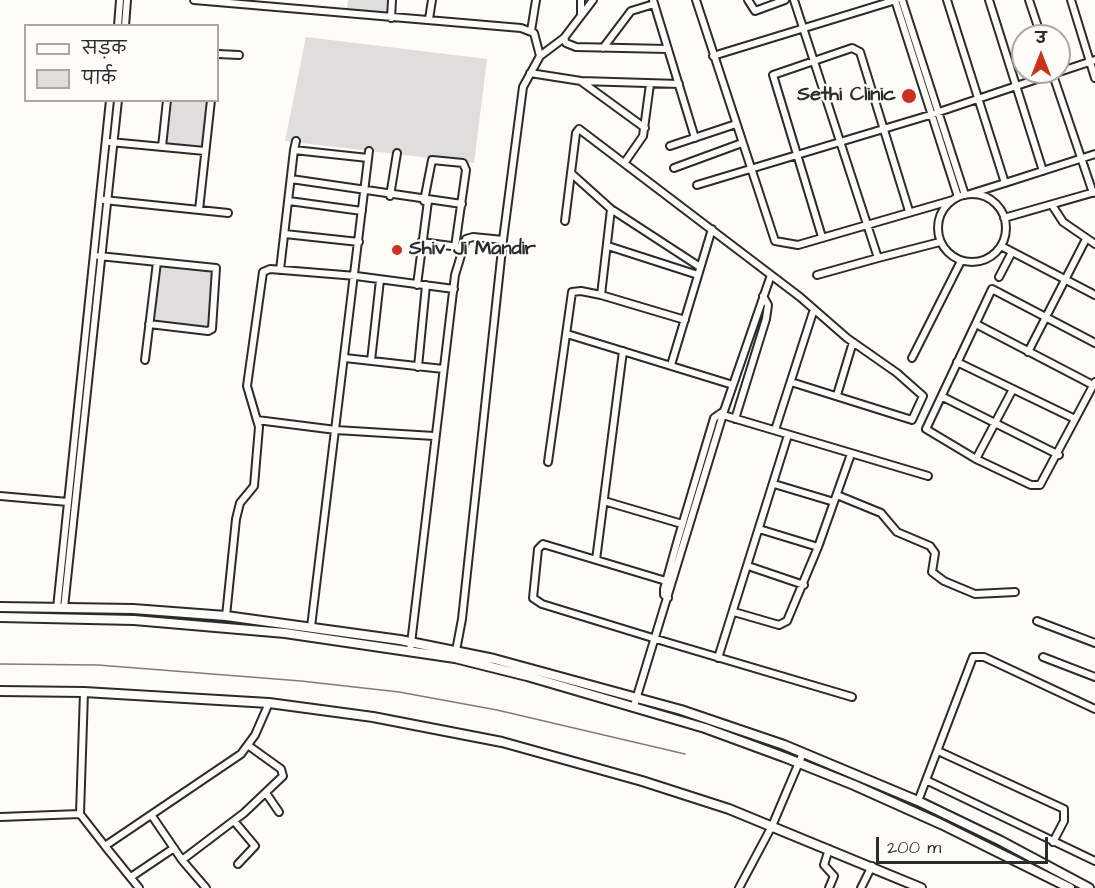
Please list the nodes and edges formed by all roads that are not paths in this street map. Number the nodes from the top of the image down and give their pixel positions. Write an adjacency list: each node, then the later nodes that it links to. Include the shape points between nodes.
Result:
1 (120, 0): 26 (street)
2 (128, 0): 27 (street)
3 (194, 0): 20 (street)
4 (292, 0): 22 (street)
5 (392, 0): 24 (street)
6 (432, 0): 25 (street)
7 (536, 0): 30 (street)
8 (581, 0): 23 (street)
9 (593, 0): 23 (street)
10 (696, 0): 37 (street)
11 (748, 0): 12 (street, via 755,11)
12 (785, 0)
13 (794, 0): 29 (street)
14 (895, 0): 29 (street); 55 (street)
15 (902, 0): 54 (street)
16 (947, 0): 49 (street)
17 (989, 0): 48 (street)
18 (1029, 0): 28 (street)
19 (1071, 0): 39 (street)
20 (243, 2): 22 (street)
21 (653, 2): 32 (street, via 631,11); 33 (street)
22 (291, 8): 24 (street)
23 (581, 15): 31 (street)
24 (391, 18): 25 (street)
25 (429, 19): 30 (street)
26 (118, 24)
27 (125, 24)
28 (1037, 24)
29 (804, 29): 37 (street); 38 (street)
30 (531, 31): 36 (street)
31 (564, 38): 32 (street, via 571,46); 36 (street)
32 (603, 48): 33 (street)
33 (668, 49): 45 (street)
34 (219, 54): 35 (street)
35 (239, 55)
36 (540, 56): 41 (street)
37 (713, 56): 56 (street)
38 (815, 60): 58 (street, via 858,49); 63 (street); 71 (street, via 773,75)
39 (1092, 61): 40 (street); 42 (street)
40 (1071, 67)
41 (530, 74): 43 (street); 103 (street, via 523,87)
42 (1095, 78)
43 (581, 81): 44 (street); 57 (street)
44 (650, 84): 45 (street); 57 (street)
45 (679, 84): 59 (street)
46 (1018, 84): 48 (street)
47 (1059, 84): 72 (street)
48 (1015, 85): 49 (street); 76 (street)
49 (979, 98): 54 (street); 79 (street)
50 (110, 102): 60 (street)
51 (118, 102): 62 (street)
52 (167, 102): 66 (street)
53 (211, 102): 68 (street)
54 (938, 113): 55 (street); 84 (street)
55 (930, 115): 58 (street); 84 (street)
56 (736, 124): 59 (street); 64 (street)
57 (645, 128): 73 (street)
58 (883, 129): 63 (street); 94 (street)
59 (695, 138): 65 (street)
60 (106, 141): 62 (street); 85 (street)
61 (296, 141): 67 (street)
62 (113, 142): 66 (street); 86 (street)
63 (839, 142): 71 (street); 98 (street)
64 (742, 143): 74 (street); 75 (street)
65 (670, 146)
66 (162, 147): 68 (street)
67 (294, 150): 78 (street); 81 (street, via 368,155)
68 (205, 151): 92 (street)
69 (397, 153): 83 (street)
70 (1095, 154): 72 (street)
71 (798, 156): 75 (street); 101 (street)
72 (1080, 159): 76 (street); 82 (street)
73 (625, 162): 77 (street, via 579,129); 99 (street)
74 (674, 168)
75 (751, 168): 80 (street); 101 (street, via 775,241 798,245)
76 (1043, 171): 79 (street)
77 (572, 174): 91 (street); 97 (street)
78 (291, 179): 81 (street); 87 (street)
79 (1005, 183): 84 (street)
80 (697, 185)
81 (365, 188): 83 (street); 93 (street)
82 (1094, 193): 90 (street)
83 (390, 195): 88 (street)
84 (962, 196): 94 (street); 96 (street, via 986,197); 105 (street, via 939,218)
85 (99, 199): 86 (street); 112 (street)
86 (107, 200): 92 (street); 113 (street)
87 (289, 201): 93 (street); 100 (street)
88 (426, 201): 89 (street); 89 (street, via 430,165 436,159 465,164); 104 (street)
89 (462, 204): 110 (street)
90 (1052, 205): 96 (street); 102 (street, via 1063,222)
91 (611, 209): 108 (street); 117 (street)
92 (199, 210): 95 (street)
93 (362, 211): 106 (street)
94 (909, 211): 98 (street)
95 (228, 213)
96 (1004, 218): 109 (street, via 1006,228)
97 (566, 221)
98 (866, 224): 101 (street); 114 (street)
99 (712, 229): 117 (street); 120 (street)
100 (285, 234): 106 (street); 118 (street)
101 (822, 237)
102 (1086, 239): 107 (street); 124 (street)
103 (503, 240): 110 (street, via 469,238); 196 (street)
104 (421, 242): 110 (street); 126 (street)
105 (940, 242): 114 (street); 115 (street)
106 (359, 243): 122 (street)
107 (1095, 244)
108 (608, 246): 119 (street); 129 (street)
109 (1001, 246): 111 (street); 115 (street, via 984,260)
110 (459, 247): 128 (street)
111 (1012, 252): 123 (street); 124 (street)
112 (93, 256): 113 (street); 174 (street)
113 (101, 256): 116 (street); 186 (street)
114 (878, 258): 121 (street)
115 (961, 261): 143 (street)
116 (157, 262): 135 (street); 135 (street, via 216,268 213,327 208,331)
117 (700, 267): 119 (street)
118 (280, 270): 122 (street); 159 (street, via 265,270 262,277 247,386)
119 (698, 275): 134 (street)
120 (771, 275): 131 (street); 132 (street)
121 (817, 275)
122 (356, 276): 125 (street); 142 (street)
123 (999, 277)
124 (1067, 279): 130 (street); 133 (street)
125 (380, 280): 126 (street); 145 (street)
126 (417, 285): 127 (street)
127 (426, 285): 128 (street); 148 (street)
128 (454, 288): 149 (street)
129 (601, 295): 134 (street); 137 (street, via 572,292)
130 (1095, 295)
131 (763, 296): 152 (street); 157 (street, via 768,305 766,319)
132 (814, 309): 138 (street); 150 (street)
133 (1047, 319): 136 (street, via 992,290); 139 (street); 141 (street)
134 (685, 320): 147 (street)
135 (149, 324): 144 (street)
136 (976, 324): 141 (street); 146 (street)
137 (567, 334): 140 (street); 168 (street)
138 (853, 342): 154 (street); 154 (street, via 923,396 912,420)
139 (1095, 343)
140 (622, 351): 147 (street); 173 (street)
141 (1028, 352): 151 (street)
142 (345, 358): 145 (street); 161 (street)
143 (912, 358)
144 (145, 360)
145 (371, 361): 148 (street)
146 (957, 362): 153 (street); 155 (street)
147 (671, 365): 152 (street)
148 (418, 367): 149 (street)
149 (443, 369): 164 (street)
150 (791, 382): 154 (street); 162 (street)
151 (1094, 384): 158 (street)
152 (733, 385): 156 (street)
153 (1013, 389): 158 (street); 160 (street)
154 (837, 396)
155 (943, 397): 160 (street); 167 (street, via 926,429)
156 (723, 413): 157 (street); 176 (street, via 714,418); 184 (street)
157 (735, 419): 162 (street)
158 (1075, 419): 166 (street)
159 (257, 420): 161 (street); 188 (street, via 254,486 240,503 236,519)
160 (994, 424): 166 (street); 167 (street)
161 (336, 430): 164 (street); 191 (street)
162 (775, 430): 163 (street)
163 (788, 435): 165 (street); 170 (street)
164 (434, 436): 193 (street)
165 (851, 454): 169 (street); 171 (street)
166 (1059, 455): 167 (street, via 1037,486)
167 (976, 459)
168 (548, 462)
169 (928, 476)
170 (774, 484): 175 (street); 177 (street)
171 (837, 495): 175 (street); 183 (street, via 881,513 897,532 930,546 934,553 932,572 944,581 975,594)
172 (0, 496): 174 (street)
173 (604, 501): 176 (street); 179 (street)
174 (68, 502): 186 (street)
175 (834, 502): 178 (street)
176 (682, 524): 181 (street)
177 (759, 529): 178 (street); 180 (street)
178 (818, 547): 182 (street)
179 (596, 560): 181 (street); 192 (street, via 540,544 534,600)
180 (748, 566): 182 (street); 187 (street)
181 (666, 581): 184 (street, via 663,595)
182 (804, 585): 187 (street, via 784,624)
183 (1015, 592)
184 (669, 598): 192 (street)
185 (0, 607): 186 (main road)
186 (60, 608): 188 (main road)
187 (735, 612): 198 (street)
188 (226, 616): 191 (main road)
189 (0, 617): 195 (main road, via 56,616 191,624)
190 (1037, 621): 194 (street)
191 (311, 627): 193 (main road)
192 (656, 639): 198 (street); 203 (street)
193 (413, 642): 195 (street); 196 (main road)
194 (1095, 643)
195 (410, 652): 196 (main road)
196 (455, 654): 203 (main road)
197 (1043, 657): 199 (street)
198 (718, 658): 202 (street)
199 (1095, 677)
200 (0, 691): 201 (main road)
201 (84, 692): 204 (main road); 214 (street)
202 (852, 697)
203 (635, 702): 208 (main road, via 681,710); 209 (main road)
204 (269, 704): 206 (street); 218 (main road, via 373,717 512,745 642,780)
205 (1095, 709): 207 (street, via 977,656 970,660)
206 (249, 746): 211 (street, via 283,772); 215 (street)
207 (938, 751): 210 (street); 219 (street, via 1064,809 1064,821)
208 (803, 753): 209 (street); 212 (main road)
209 (798, 763): 218 (street); 234 (main road, via 854,784)
210 (926, 780): 212 (street); 219 (street)
211 (266, 793): 213 (street); 217 (street)
212 (918, 801): 235 (main road)
213 (279, 812)
214 (80, 814): 216 (street); 220 (street)
215 (152, 816): 220 (street); 221 (street)
216 (0, 817)
217 (234, 821): 223 (street); 225 (street, via 255,846)
218 (772, 826): 222 (main road); 230 (street)
219 (1053, 842): 224 (street)
220 (105, 846): 227 (street)
221 (174, 848): 223 (street); 227 (street)
222 (829, 849): 226 (main road); 231 (street, via 825,866 834,876)
223 (182, 860): 229 (street)
224 (1095, 861)
225 (238, 864)
226 (873, 866): 232 (street); 233 (main road)
227 (131, 878): 228 (street)
228 (139, 888)
229 (206, 888)
230 (739, 888)
231 (829, 888)
232 (861, 888)
233 (921, 888)
234 (1070, 888)
235 (1089, 888)

